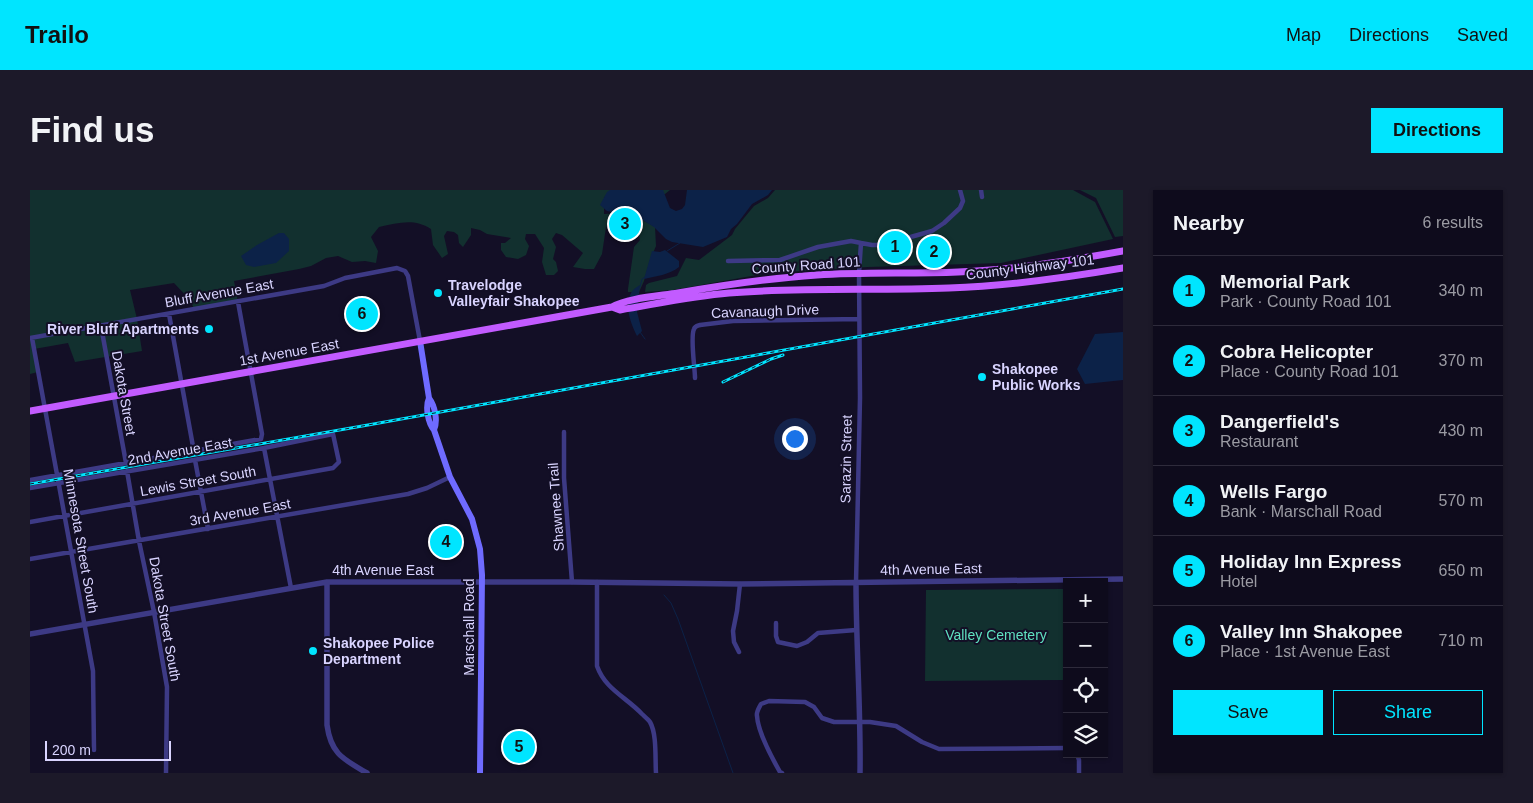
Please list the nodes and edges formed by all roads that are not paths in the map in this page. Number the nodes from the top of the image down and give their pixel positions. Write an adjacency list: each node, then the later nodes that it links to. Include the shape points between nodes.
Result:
1 (960, 190): 4 (street, via 963,201 960,208 932,231 882,245)
2 (980, 190): 3 (street)
3 (982, 197)
4 (861, 243): 6 (street, via 851,241 818,247 780,260); 8 (street, Sarazin Street)
5 (1123, 251): 8 (main road, County Road 101, via 994,270)
6 (728, 262)
7 (1123, 268): 10 (main road, County Highway 101, via 994,286)
8 (859, 273): 10 (street, Sarazin Street); 11 (main road, County Road 101, via 776,278)
9 (408, 276): 12 (street, Bluff Avenue East, via 405,271 393,268 324,286); 18 (street, Marschall Road)
10 (860, 289): 11 (main road, County Highway 101, via 736,292); 15 (street, Sarazin Street)
11 (654, 300): 13 (main road, County Highway 101, via 625,305 620,310)
12 (238, 302): 14 (street, Bluff Avenue East); 19 (street)
13 (612, 308): 18 (main road, 1st Avenue East)
14 (169, 314): 16 (street, Bluff Avenue East); 21 (street)
15 (859, 319): 20 (street, Cavanaugh Drive, via 733,321 696,326 693,334); 52 (street, Sarazin Street)
16 (101, 326): 17 (street, Bluff Avenue East); 22 (street, Dakota Street)
17 (31, 338): 23 (street, Minnesota Street South)
18 (420, 341): 19 (main road, 1st Avenue East); 33 (main road, Marschall Road, via 429,398 428,413)
19 (250, 372): 21 (main road, 1st Avenue East); 28 (street, 2nd Avenue East, via 261,439)
20 (695, 378)
21 (182, 384): 22 (main road, 1st Avenue East); 28 (street)
22 (114, 396): 23 (main road, 1st Avenue East); 30 (street, Dakota Street)
23 (45, 408): 24 (main road, 1st Avenue East); 32 (street, Minnesota Street South)
24 (30, 411)
25 (564, 432): 50 (street, Shawnee Trail)
26 (333, 434): 27 (street, 2nd Avenue East); 35 (street, Lewis Street South, via 339,462 333,468)
27 (264, 448): 29 (street, 2nd Avenue East); 35 (street)
28 (194, 452): 30 (street, 2nd Avenue East)
29 (195, 460): 31 (street, 2nd Avenue East); 38 (street)
30 (126, 463): 32 (street, 2nd Avenue East)
31 (127, 471): 36 (street, 2nd Avenue East); 39 (street, Dakota Street South)
32 (57, 474): 34 (street, 2nd Avenue East); 36 (street, Minnesota Street South)
33 (450, 477): 41 (street, 3rd Avenue East, via 408,494); 49 (main road, Marschall Road, via 472,522 480,549)
34 (30, 480)
35 (270, 480): 38 (street, Lewis Street South); 41 (street)
36 (59, 483): 37 (street, 2nd Avenue East); 40 (street, Minnesota Street South)
37 (30, 488)
38 (201, 492): 39 (street, Lewis Street South); 43 (street)
39 (133, 504): 40 (street, Lewis Street South); 44 (street, Dakota Street South)
40 (65, 516): 42 (street, Lewis Street South); 45 (street, Minnesota Street South)
41 (276, 517): 43 (street, 3rd Avenue East); 54 (street)
42 (30, 522)
43 (208, 529): 44 (street, 3rd Avenue East)
44 (139, 541): 45 (street, 3rd Avenue East); 55 (street, Dakota Street South)
45 (71, 553): 46 (street, 3rd Avenue East); 57 (street, Minnesota Street South)
46 (30, 559)
47 (1123, 579): 52 (street, 4th Avenue East)
48 (327, 582): 49 (street, 4th Avenue East); 54 (street, 4th Avenue East); 66 (street, via 329,739 341,757)
49 (482, 582): 50 (street, 4th Avenue East); 67 (main road, Marschall Road)
50 (572, 582): 51 (street, 4th Avenue East)
51 (597, 582): 53 (street, 4th Avenue East); 68 (street, via 597,666 608,685 650,722)
52 (856, 583): 53 (street, 4th Avenue East); 58 (street, Sarazin Street)
53 (740, 584): 60 (street, via 733,631)
54 (291, 588): 55 (street, 4th Avenue East)
55 (154, 612): 57 (street, 4th Avenue East); 65 (street, Dakota Street South, via 167,687)
56 (776, 623): 58 (street, via 778,642 797,646 818,633)
57 (85, 624): 59 (street, 4th Avenue East); 63 (street, Minnesota Street South, via 93,677)
58 (856, 630): 61 (street, Sarazin Street)
59 (30, 634)
60 (739, 652)
61 (860, 722): 62 (street, via 896,726 939,749); 69 (street, via 834,722 822,718 814,707 805,702 769,701 760,704 756,714 759,726 769,754); 70 (street, Sarazin Street)
62 (1063, 748)
63 (94, 750)
64 (1078, 758): 71 (street)
65 (166, 773)
66 (367, 773)
67 (480, 773)
68 (656, 773)
69 (782, 773)
70 (860, 773)
71 (1079, 773)

